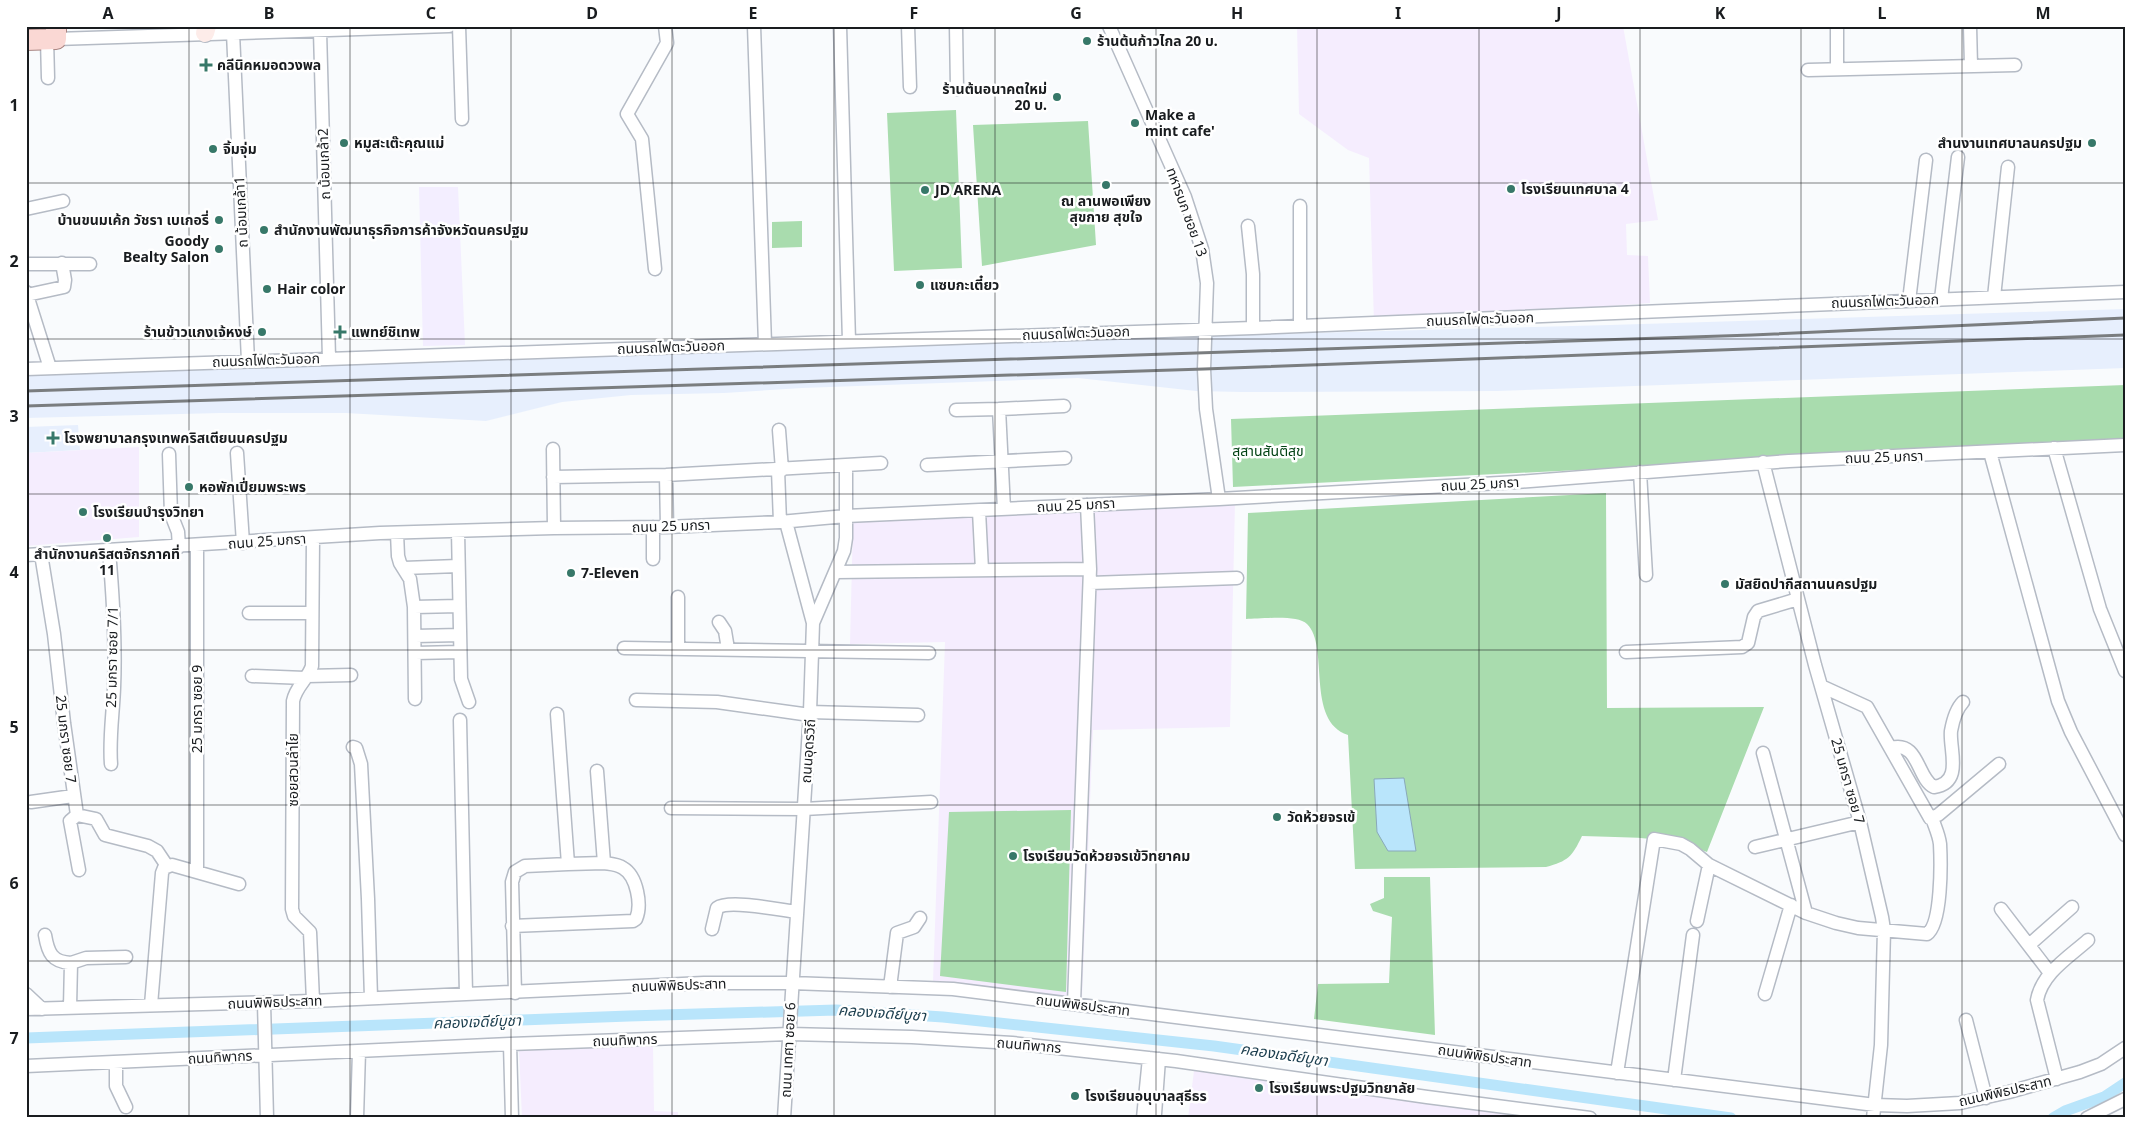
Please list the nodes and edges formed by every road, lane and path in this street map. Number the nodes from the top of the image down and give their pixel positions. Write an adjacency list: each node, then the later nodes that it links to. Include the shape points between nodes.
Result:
1 (449, 26): 11 (street)
2 (460, 26): 24 (street)
3 (665, 26): 35 (street, via 667,43 627,114 642,139)
4 (754, 26): 45 (street)
5 (840, 26): 44 (street)
6 (908, 26): 22 (street)
7 (956, 26): 23 (street)
8 (1109, 26): 43 (street, ทหารบก ซอย 13, via 1184,197 1202,249 1207,284)
9 (1837, 26): 19 (street)
10 (1970, 26): 18 (street)
11 (401, 27): 13 (street)
12 (206, 30): 14 (street); 15 (street)
13 (320, 31): 14 (street); 46 (street, ถ น้อมเกล้า2)
14 (233, 33): 47 (street, ถ น้อมเกล้า1)
15 (53, 35): 16 (main road); 21 (street)
16 (26, 40)
17 (2015, 65): 18 (street)
18 (1971, 66): 19 (street)
19 (1837, 69): 20 (street)
20 (1808, 70)
21 (48, 78)
22 (910, 87)
23 (957, 89)
24 (462, 119)
25 (1958, 157): 39 (street)
26 (1926, 160): 40 (street)
27 (2008, 167): 38 (street)
28 (63, 201): 30 (street)
29 (1300, 206): 41 (street)
30 (26, 209)
31 (1248, 226): 42 (street, via 1253,274)
32 (62, 263): 33 (street); 34 (street); 37 (street, via 66,280 64,287)
33 (26, 264)
34 (90, 264)
35 (655, 269)
36 (2125, 292): 38 (street, ถนนรถไฟตะวันออก)
37 (27, 294): 48 (street)
38 (1994, 297): 39 (street, ถนนรถไฟตะวันออก)
39 (1941, 299): 40 (street, ถนนรถไฟตะวันออก)
40 (1909, 300): 41 (street, ถนนรถไฟตะวันออก)
41 (1300, 326): 42 (street, ถนนรถไฟตะวันออก)
42 (1253, 328): 43 (street, ถนนรถไฟตะวันออก)
43 (1205, 329): 44 (street, ถนนรถไฟตะวันออก); 70 (street, ทหารบก ซอย 13, via 1206,409)
44 (849, 341): 45 (street, ถนนรถไฟตะวันออก)
45 (765, 344): 46 (street, ถนนรถไฟตะวันออก)
46 (329, 358): 47 (street, ถนนรถไฟตะวันออก)
47 (248, 361): 48 (street, ถนนรถไฟตะวันออก)
48 (50, 368): 49 (street, ถนนรถไฟตะวันออก)
49 (26, 369)
50 (1064, 406): 51 (street)
51 (999, 409): 52 (street); 61 (street)
52 (956, 410)
53 (779, 430): 66 (street, ถนนอุดรวิถี)
54 (2125, 445): 55 (street, ถนน 25 มกรา)
55 (2054, 448): 57 (street, ถนน 25 มกรา); 115 (street, via 2100,609)
56 (553, 449): 69 (street)
57 (1990, 452): 62 (street, ถนน 25 มกรา); 142 (street, via 2058,701)
58 (237, 453): 82 (street)
59 (169, 454): 84 (street, via 170,507)
60 (1065, 458): 61 (street)
61 (1001, 461): 64 (street); 72 (street)
62 (1763, 462): 67 (street, ถนน 25 มกรา); 98 (street, 25 มกรา ซอย 7)
63 (881, 463): 65 (street)
64 (927, 465)
65 (846, 466): 66 (street); 74 (street)
66 (780, 470): 68 (street); 75 (street, ถนนอุดรวิถี)
67 (1640, 472): 70 (street, ถนน 25 มกรา); 94 (street)
68 (666, 475): 69 (street); 77 (street)
69 (553, 477): 78 (street)
70 (1219, 499): 71 (street, ถนน 25 มกรา)
71 (1087, 505): 72 (street, ถนน 25 มกรา); 91 (street)
72 (1004, 509): 73 (street, ถนน 25 มกรา)
73 (979, 511): 74 (street, ถนน 25 มกรา); 92 (street)
74 (846, 516): 75 (street, ถนน 25 มกรา); 93 (street, via 844,551)
75 (783, 522): 77 (street, ถนน 25 มกรา); 104 (street, ถนนอุดรวิถี)
76 (653, 527): 77 (street, ถนน 25 มกรา); 78 (street, ถนน 25 มกรา); 88 (street)
77 (667, 527)
78 (554, 528): 79 (street, ถนน 25 มกรา)
79 (458, 531): 80 (street, ถนน 25 มกรา); 89 (street)
80 (397, 533): 81 (street, ถนน 25 มกรา); 90 (street, via 398,556)
81 (313, 538): 82 (street, ถนน 25 มกรา); 102 (street, ซอยสวนลำไย)
82 (243, 543): 83 (street, ถนน 25 มกรา)
83 (196, 546): 84 (street, ถนน 25 มกรา); 150 (street, 25 มกรา ซอย 9)
84 (179, 547): 85 (street, ถนน 25 มกรา)
85 (109, 551): 86 (street, ถนน 25 มกรา); 131 (street, 25 มกรา ซอย 7/1, via 114,637)
86 (41, 554): 87 (street, ถนน 25 มกรา); 134 (street, 25 มกรา ซอย 7)
87 (26, 555)
88 (653, 558)
89 (458, 566): 90 (street); 99 (street)
90 (404, 568): 100 (street, via 410,579)
91 (1090, 569): 92 (street); 96 (street)
92 (982, 570): 93 (street)
93 (836, 572): 104 (street)
94 (1646, 575)
95 (1237, 578): 96 (street)
96 (1090, 583): 177 (street)
97 (678, 597): 108 (street)
98 (1798, 598): 112 (street, via 1758,611 1748,643 1742,647); 119 (street, 25 มกรา ซอย 7)
99 (459, 606): 100 (street); 105 (street)
100 (414, 607): 106 (street)
101 (249, 613): 102 (street)
102 (312, 613): 118 (street, ซอยสวนลำไย, via 312,666)
103 (720, 622): 109 (street)
104 (813, 623): 110 (street, ถนนอุดรวิถี)
105 (460, 635): 106 (street); 111 (street)
106 (414, 636): 113 (street)
107 (624, 648): 108 (street)
108 (678, 649): 109 (street)
109 (728, 649): 110 (street)
110 (811, 650): 114 (street); 125 (street, ถนนอุดรวิถี)
111 (460, 652): 113 (street); 122 (street, via 461,679)
112 (1626, 652)
113 (414, 653): 120 (street)
114 (929, 654)
115 (2125, 671)
116 (352, 675): 118 (street)
117 (252, 676): 118 (street)
118 (306, 677): 176 (street, ซอยสวนลำไย, via 296,690 294,700 292,909 294,916 310,932)
119 (1821, 686): 129 (street, via 1867,707); 141 (street, 25 มกรา ซอย 7)
120 (415, 699)
121 (636, 700): 125 (street, via 717,702)
122 (469, 702)
123 (1963, 702): 129 (street, via 1951,731 1954,764 1951,774 1939,787 1930,785 1918,762 1904,747)
124 (557, 714): 146 (street)
125 (810, 714): 126 (street); 138 (street, ถนนอุดรวิถี)
126 (918, 715)
127 (460, 720): 173 (street)
128 (353, 747): 175 (street, via 361,764)
129 (1891, 748): 140 (street)
130 (1763, 753): 143 (street)
131 (112, 764)
132 (1999, 764): 140 (street)
133 (597, 771): 145 (street)
134 (73, 796): 135 (street); 139 (street, 25 มกรา ซอย 7)
135 (31, 802)
136 (931, 802): 138 (street)
137 (671, 808): 138 (street)
138 (804, 809): 155 (street, ถนนอุดรวิถี)
139 (77, 815): 148 (street, via 96,819 105,835 157,851); 149 (street, via 70,821)
140 (1932, 818): 161 (street, via 1940,843 1940,900 1930,932)
141 (1860, 822): 143 (street); 161 (street, 25 มกรา ซอย 7)
142 (2125, 835)
143 (1786, 839): 144 (street); 156 (street)
144 (1755, 847)
145 (604, 863): 146 (street); 159 (street, via 625,868 630,875 638,904 638,915 633,921)
146 (568, 864): 159 (street, via 525,866 515,872)
147 (1709, 865): 152 (street); 158 (street); 192 (street, via 1681,844 1654,839)
148 (166, 866): 150 (street); 178 (street, via 162,872)
149 (79, 870)
150 (197, 871): 151 (street)
151 (239, 884)
152 (1791, 906): 156 (street); 174 (street)
153 (2072, 907): 165 (street)
154 (2001, 909): 165 (street)
155 (797, 912): 160 (street, via 723,905 717,908); 170 (street, ถนนอุดรวิถี)
156 (1806, 913): 161 (street, via 1858,928)
157 (920, 918): 169 (street, via 914,927 897,933)
158 (1697, 921)
159 (512, 926): 171 (street)
160 (712, 929)
161 (1884, 930): 198 (street, 25 มกรา ซอย 7, via 1881,1045)
162 (45, 935): 167 (street, via 47,950 53,958)
163 (1693, 935): 194 (street)
164 (2088, 940): 168 (street)
165 (2029, 945): 168 (street)
166 (126, 957): 167 (street, via 86,958)
167 (71, 963): 181 (street)
168 (2050, 974): 193 (street, via 2039,989 2037,1000)
169 (890, 986): 170 (street, ถนนพิพิธประสาท); 177 (street, ถนนพิพิธประสาท, via 953,989)
170 (792, 989): 171 (street, ถนนพิพิธประสาท, via 704,983); 184 (street, ถนน เทศา ซอย 6)
171 (515, 993): 173 (street, ถนนพิพิธประสาท)
172 (26, 994): 180 (street)
173 (466, 994): 175 (street, ถนนพิพิธประสาท)
174 (1765, 994)
175 (371, 998): 176 (street, ถนนพิพิธประสาท)
176 (313, 1001): 179 (street, ถนนพิพิธประสาท)
177 (1074, 1003): 192 (street, ถนนพิพิธประสาท)
178 (151, 1005): 179 (street, ถนนพิพิธประสาท); 181 (street, ถนนพิพิธประสาท)
179 (264, 1007): 187 (street)
180 (42, 1008): 181 (street, ถนนพิพิธประสาท); 182 (street, ถนนพิพิธประสาท)
181 (70, 1008)
182 (26, 1009)
183 (1966, 1020): 195 (street)
184 (789, 1034): 185 (street, ถนนทิพากร); 189 (street, ถนนทิพากร, via 1003,1042); 203 (street, ถนน เทศา ซอย 6)
185 (510, 1044): 188 (street, ถนนทิพากร); 202 (street)
186 (2125, 1048): 193 (street, ถนนพิพิธประสาท, via 2100,1064)
187 (265, 1050): 188 (street, ถนนทิพากร); 190 (street, ถนนทิพากร); 200 (street)
188 (359, 1051): 201 (street)
189 (1154, 1059): 199 (street); 204 (street, ถนนทิพากร)
190 (116, 1062): 191 (street, ถนนทิพากร); 197 (street, via 116,1086)
191 (26, 1066)
192 (1617, 1073): 194 (street, ถนนพิพิธประสาท)
193 (2058, 1079): 195 (street, ถนนพิพิธประสาท)
194 (1674, 1080): 198 (street, ถนนพิพิธประสาท)
195 (1986, 1098): 198 (street, ถนนพิพิธประสาท)
196 (2125, 1099): 205 (street)
197 (126, 1107)
198 (1874, 1112)
199 (1149, 1116)
200 (267, 1118)
201 (357, 1118)
202 (512, 1118)
203 (784, 1118)
204 (1590, 1118)
205 (2087, 1118)

